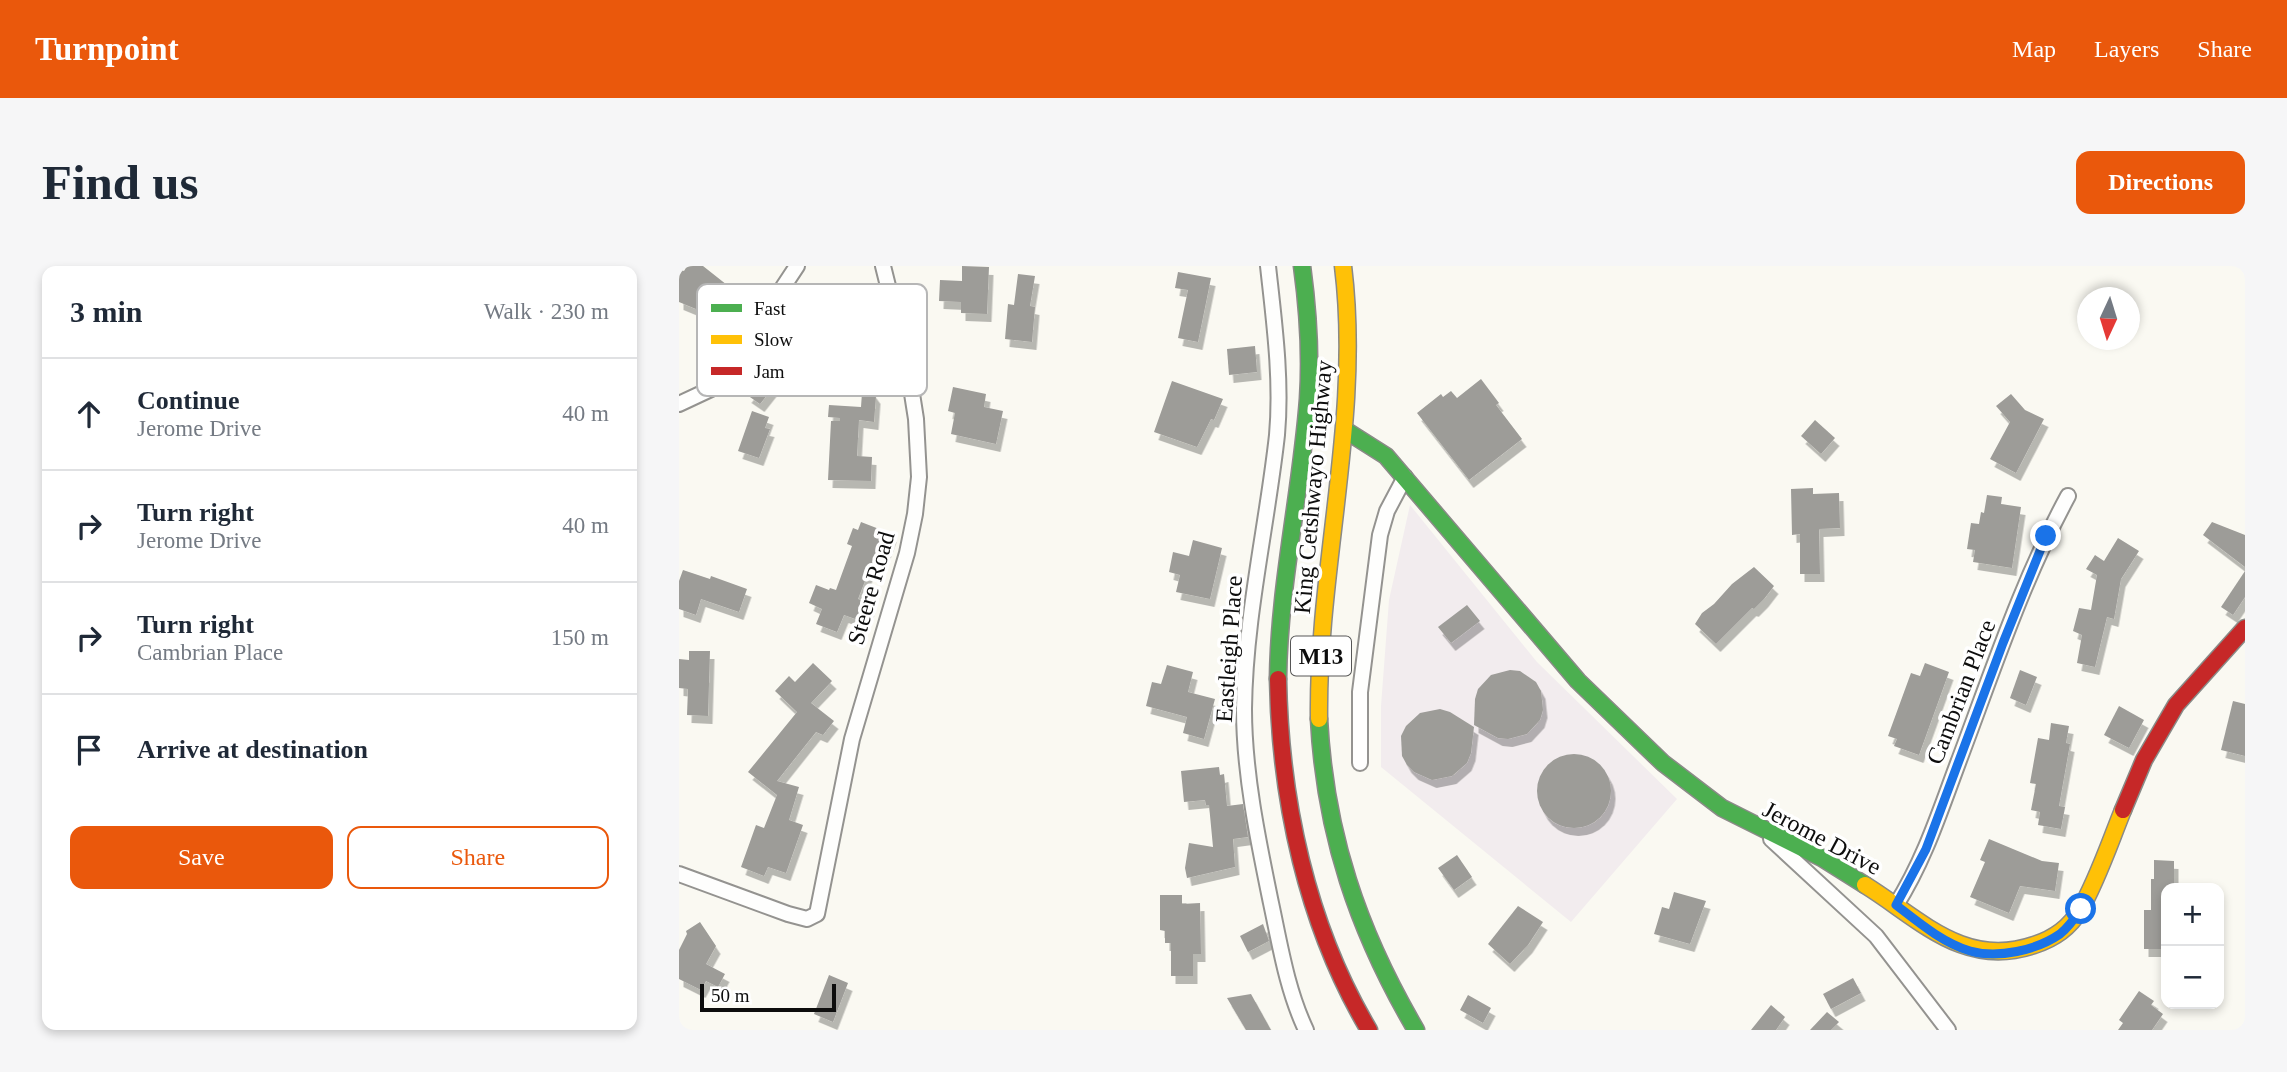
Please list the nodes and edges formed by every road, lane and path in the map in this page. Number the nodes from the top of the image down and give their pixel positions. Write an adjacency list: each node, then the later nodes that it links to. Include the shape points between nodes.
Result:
1 (797, 266): 6 (street)
2 (883, 266): 7 (street, Steere Road)
3 (1268, 266): 19 (street, Eastleigh Place, via 1276,334 1277,433 1250,639 1245,748 1282,957)
4 (1301, 266): 20 (main road, King Cetshwayo Highway / M13, via 1307,306 1308,397 1279,640 1281,754 1292,829 1307,884 1342,982)
5 (1343, 266): 11 (main road, King Cetshwayo Highway / M13, via 1349,334)
6 (785, 284)
7 (888, 284)
8 (697, 396): 10 (street)
9 (912, 396): 17 (street, Steere Road, via 919,477 915,514 852,739 817,914 807,919 788,914)
10 (679, 404)
11 (1345, 430): 12 (main road, Jerome Drive, via 1386,456); 21 (main road, King Cetshwayo Highway / M13, via 1318,690 1320,744 1334,837 1350,891 1381,967)
12 (1405, 477): 15 (street, via 1380,535 1360,692); 16 (main road, Jerome Drive, via 1560,664 1603,708 1705,797)
13 (2068, 496): 18 (street, Cambrian Place, via 2046,536 1926,849)
14 (2245, 628): 18 (main road, Jerome Drive, via 2176,705 2144,760 2081,909 2061,933 2015,952 1971,951 1947,941)
15 (1360, 763)
16 (1765, 833): 18 (main road, Jerome Drive, via 1817,855); 22 (street, via 1876,936)
17 (679, 874)
18 (1896, 905)
19 (1306, 1030)
20 (1369, 1030)
21 (1416, 1030)
22 (1948, 1030)

